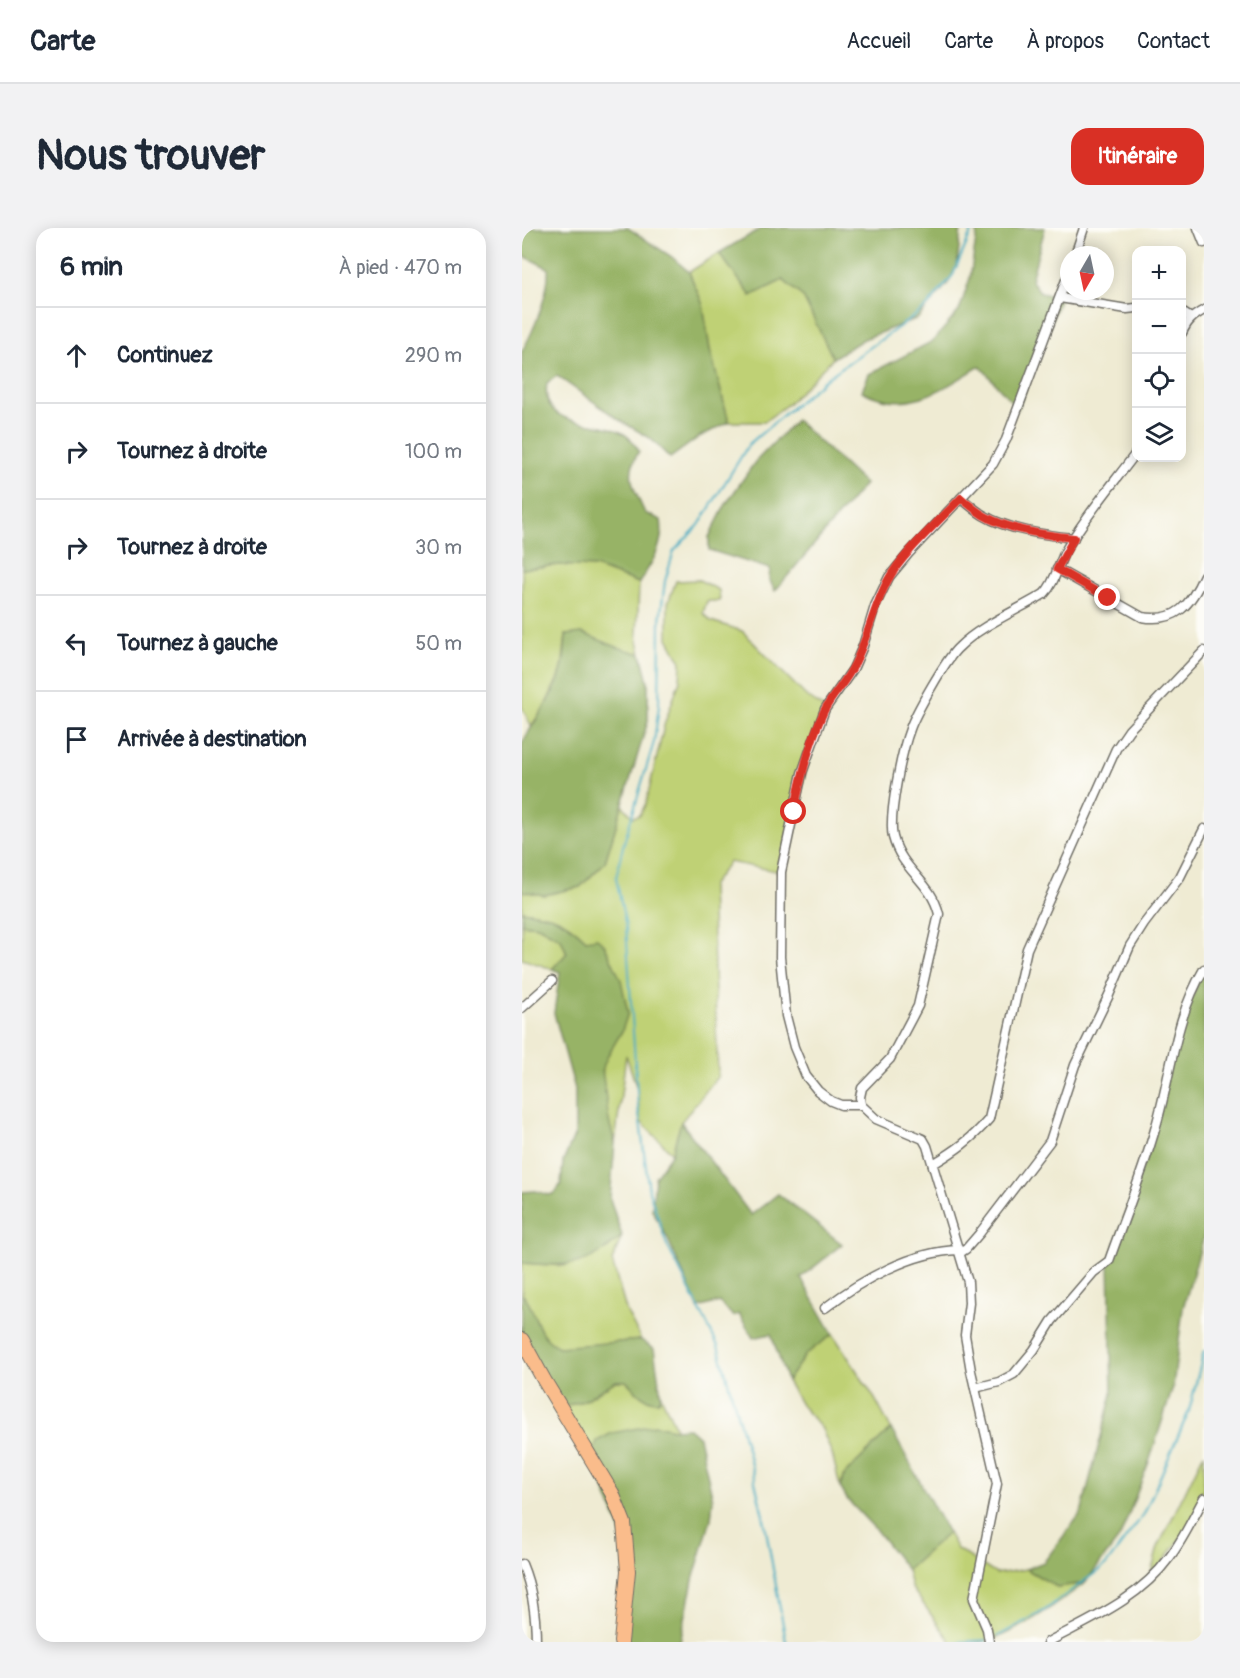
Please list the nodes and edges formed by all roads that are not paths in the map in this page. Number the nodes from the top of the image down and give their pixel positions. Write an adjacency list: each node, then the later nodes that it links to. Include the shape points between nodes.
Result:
1 (1084, 228): 4 (street)
2 (1198, 228): 3 (street)
3 (1204, 243)
4 (1078, 246)
5 (1060, 298): 13 (street, via 1006,440 993,464)
6 (1072, 300): 7 (street)
7 (1132, 308)
8 (1204, 310): 10 (street)
9 (1186, 315): 10 (street)
10 (1191, 318): 11 (street)
11 (1186, 326)
12 (1132, 460): 14 (street)
13 (961, 498): 14 (street, via 984,516 1020,529); 22 (street, via 889,577 853,669 825,709 802,773 781,872 780,957 786,1016 794,1047 806,1076 818,1091 841,1105)
14 (1074, 538): 15 (street)
15 (1057, 569): 16 (street, via 1142,617 1155,619 1182,610); 22 (street, via 1044,594 958,647 910,727 892,813 892,835 904,864 929,890 939,914 918,1006 890,1059 862,1088)
16 (1204, 575)
17 (1204, 651): 23 (street, via 1129,730 1116,749 1027,950 989,1119 972,1139)
18 (1204, 829): 24 (street, via 1180,877 1130,946 1075,1065 1050,1141 969,1246)
19 (1204, 969): 27 (street, via 1177,1030 1156,1126 1109,1261 1094,1272 1052,1321 1014,1374)
20 (552, 981): 21 (street)
21 (522, 1008)
22 (861, 1105): 23 (street, via 876,1119 923,1139)
23 (933, 1164): 24 (street)
24 (960, 1251): 25 (street, via 945,1250 919,1257 850,1288); 27 (street, via 968,1282 965,1335)
25 (825, 1308)
26 (522, 1340): 31 (highway, via 612,1492 624,1523 628,1571)
27 (975, 1388): 32 (street, via 997,1484 974,1599)
28 (1204, 1498): 33 (street, via 1169,1559 1149,1581 1116,1607)
29 (522, 1563): 30 (street, via 532,1597)
30 (536, 1642)
31 (621, 1642)
32 (989, 1642)
33 (1048, 1642)

